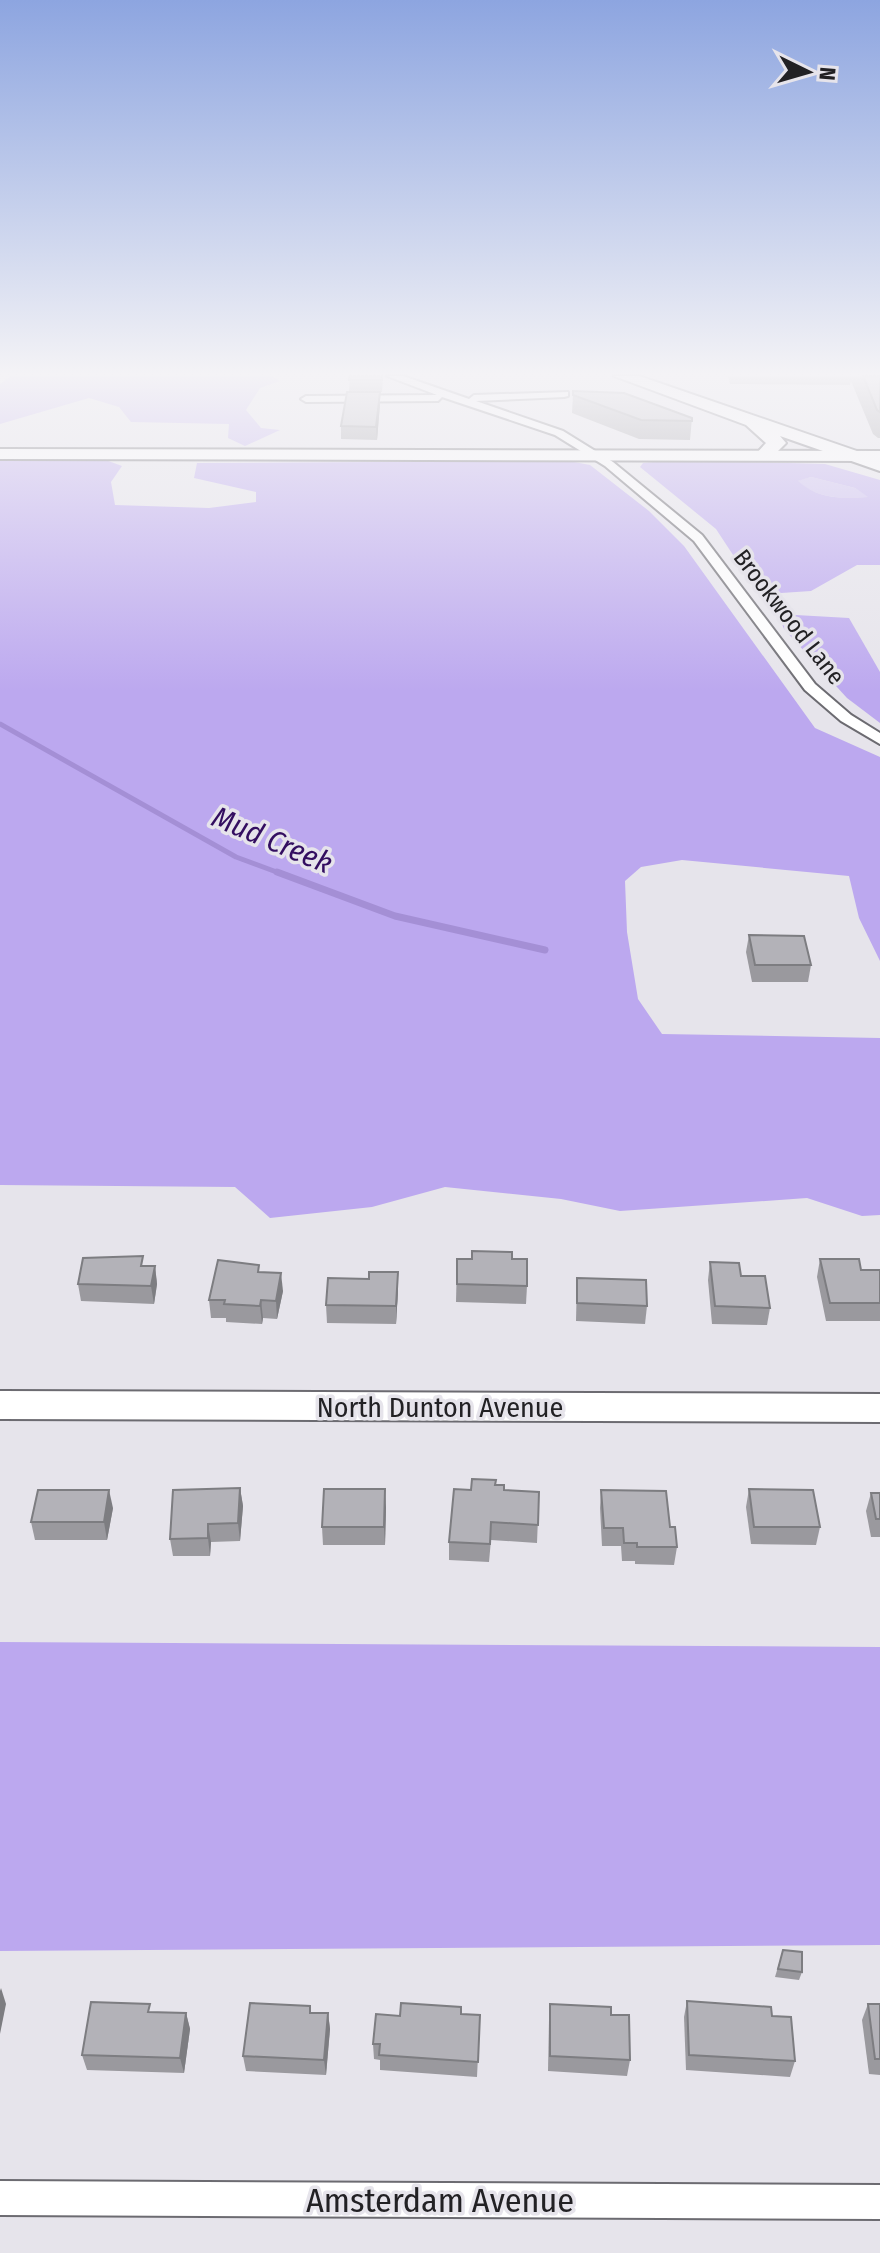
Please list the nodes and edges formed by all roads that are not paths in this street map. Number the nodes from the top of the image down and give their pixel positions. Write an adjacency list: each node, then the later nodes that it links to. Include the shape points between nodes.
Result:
1 (629, 481): 2 (street, Brookwood Lane, via 683,523 715,557 810,687)
2 (880, 739)
3 (0, 1405): 4 (street, North Dunton Avenue)
4 (880, 1408)
5 (0, 2198): 6 (street, Amsterdam Avenue)
6 (880, 2202)

